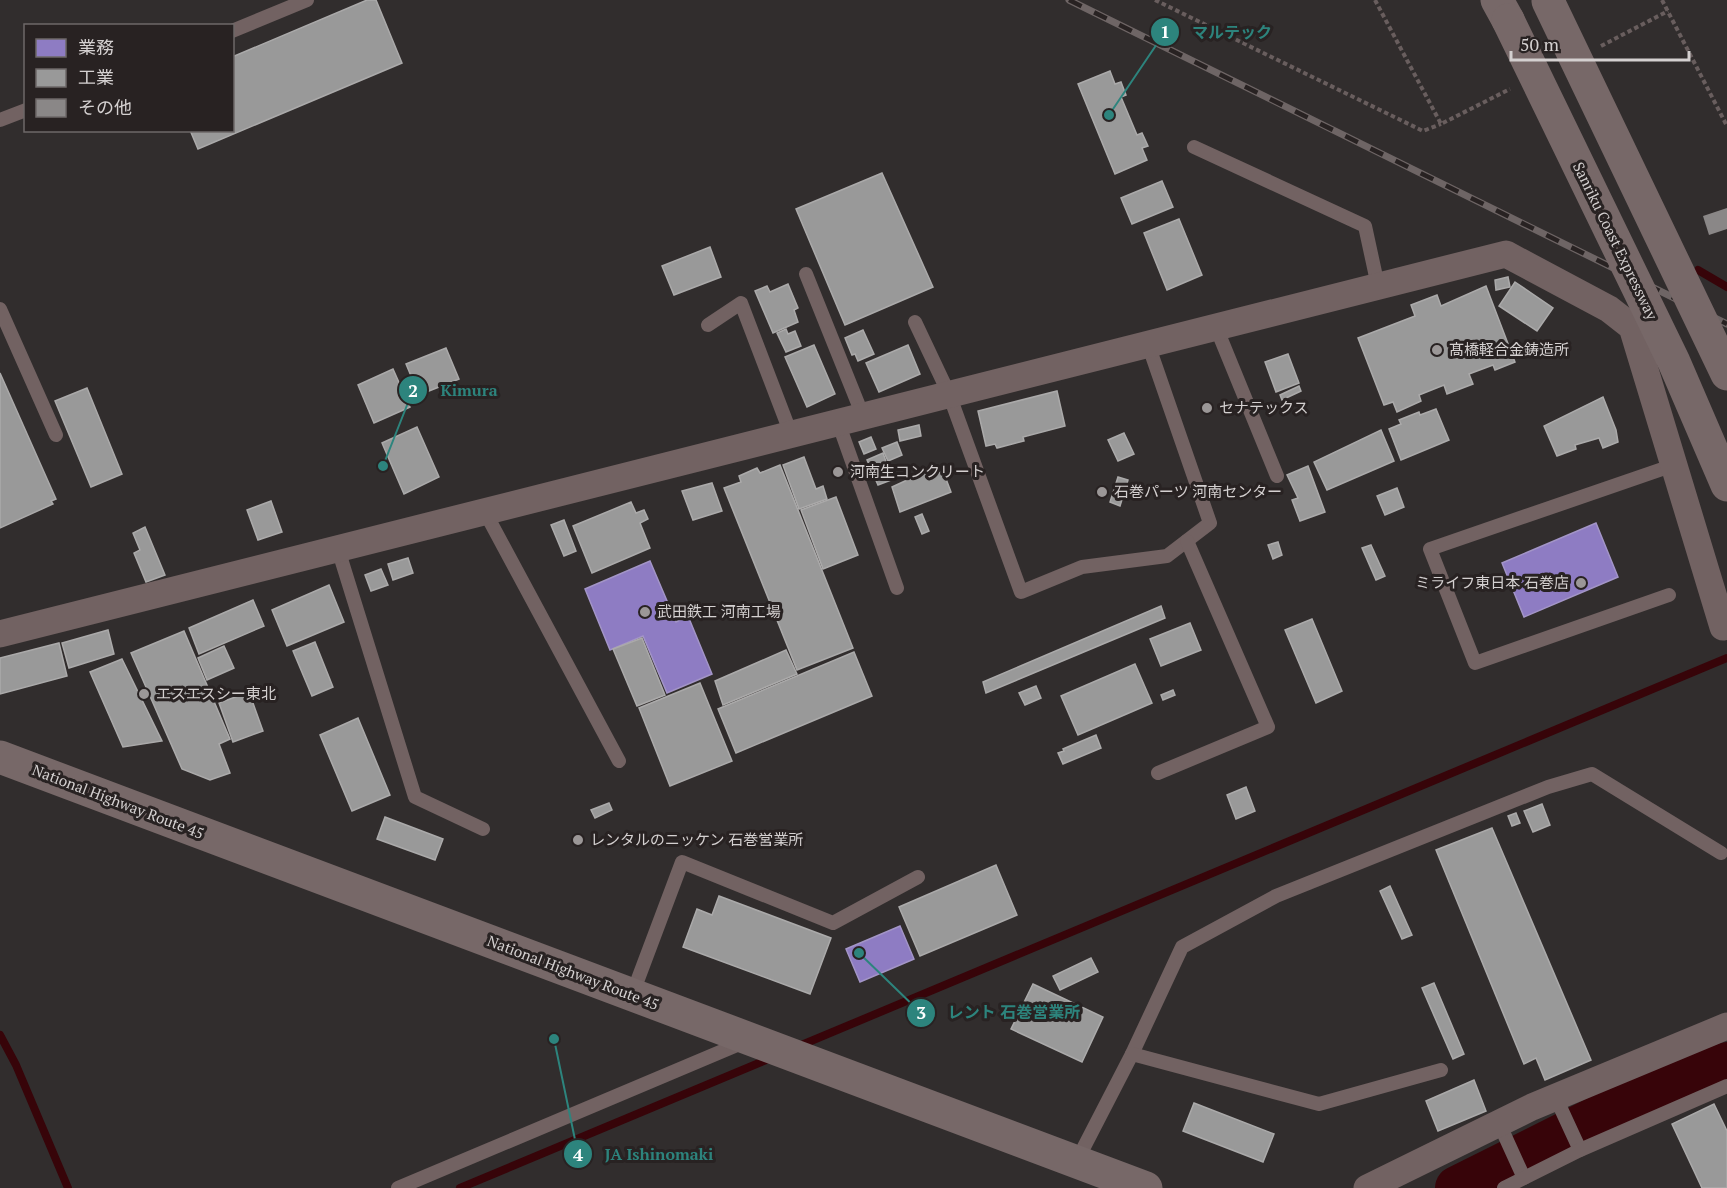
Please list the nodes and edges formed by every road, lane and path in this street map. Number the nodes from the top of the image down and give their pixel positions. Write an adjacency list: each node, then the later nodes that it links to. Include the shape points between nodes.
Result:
1 (307, 0): 6 (lane)
2 (1155, 0): 9 (path, via 1423,131)
3 (1548, 0): 19 (highway, bridge)
4 (1662, 0): 10 (path)
5 (1503, 10): 26 (highway, Sanriku Coast Expressway, bridge, via 1674,362)
6 (234, 30)
7 (24, 111): 8 (lane)
8 (0, 120)
9 (1441, 124)
10 (1727, 126)
11 (1194, 147): 13 (lane, via 1365,226)
12 (806, 274): 21 (lane)
13 (1378, 286): 17 (street); 24 (street, via 1506,254 1609,309 1632,327)
14 (0, 309): 23 (lane)
15 (915, 322): 20 (lane)
16 (708, 325): 22 (lane, via 741,303)
17 (1216, 327): 18 (street); 25 (lane)
18 (1148, 344): 20 (street); 28 (lane, via 1210,523)
19 (1727, 374)
20 (950, 394): 21 (street); 28 (lane, via 1021,592 1082,567 1167,556)
21 (850, 419): 22 (street); 30 (lane)
22 (791, 434): 27 (street)
23 (56, 435)
24 (1674, 465): 31 (lane, via 1430,549 1474,663); 32 (street)
25 (1277, 476)
26 (1727, 485)
27 (485, 512): 29 (street); 35 (lane)
28 (1187, 541): 36 (lane, via 1268,727)
29 (338, 549): 33 (street); 37 (lane, via 415,797)
30 (897, 588)
31 (1669, 595)
32 (1725, 632)
33 (0, 634)
34 (0, 758): 40 (highway, National Highway Route 45)
35 (619, 761)
36 (1158, 773)
37 (483, 829)
38 (1721, 853): 43 (lane, via 1592,774 1548,787 1276,896 1182,947)
39 (918, 877): 40 (lane, via 833,923 682,862)
40 (632, 995): 42 (highway, National Highway Route 45)
41 (1727, 1026): 46 (street)
42 (758, 1042): 49 (highway, National Highway Route 45); 51 (lane)
43 (1132, 1054): 44 (lane, via 1319,1104); 49 (lane)
44 (1441, 1070)
45 (1727, 1086): 48 (lane)
46 (1556, 1098): 47 (street); 48 (lane)
47 (1500, 1124): 50 (lane); 53 (street)
48 (1580, 1150): 50 (lane)
49 (1079, 1163): 52 (highway, National Highway Route 45)
50 (1524, 1178): 54 (lane)
51 (398, 1188)
52 (1146, 1188)
53 (1367, 1188)
54 (1504, 1188)

